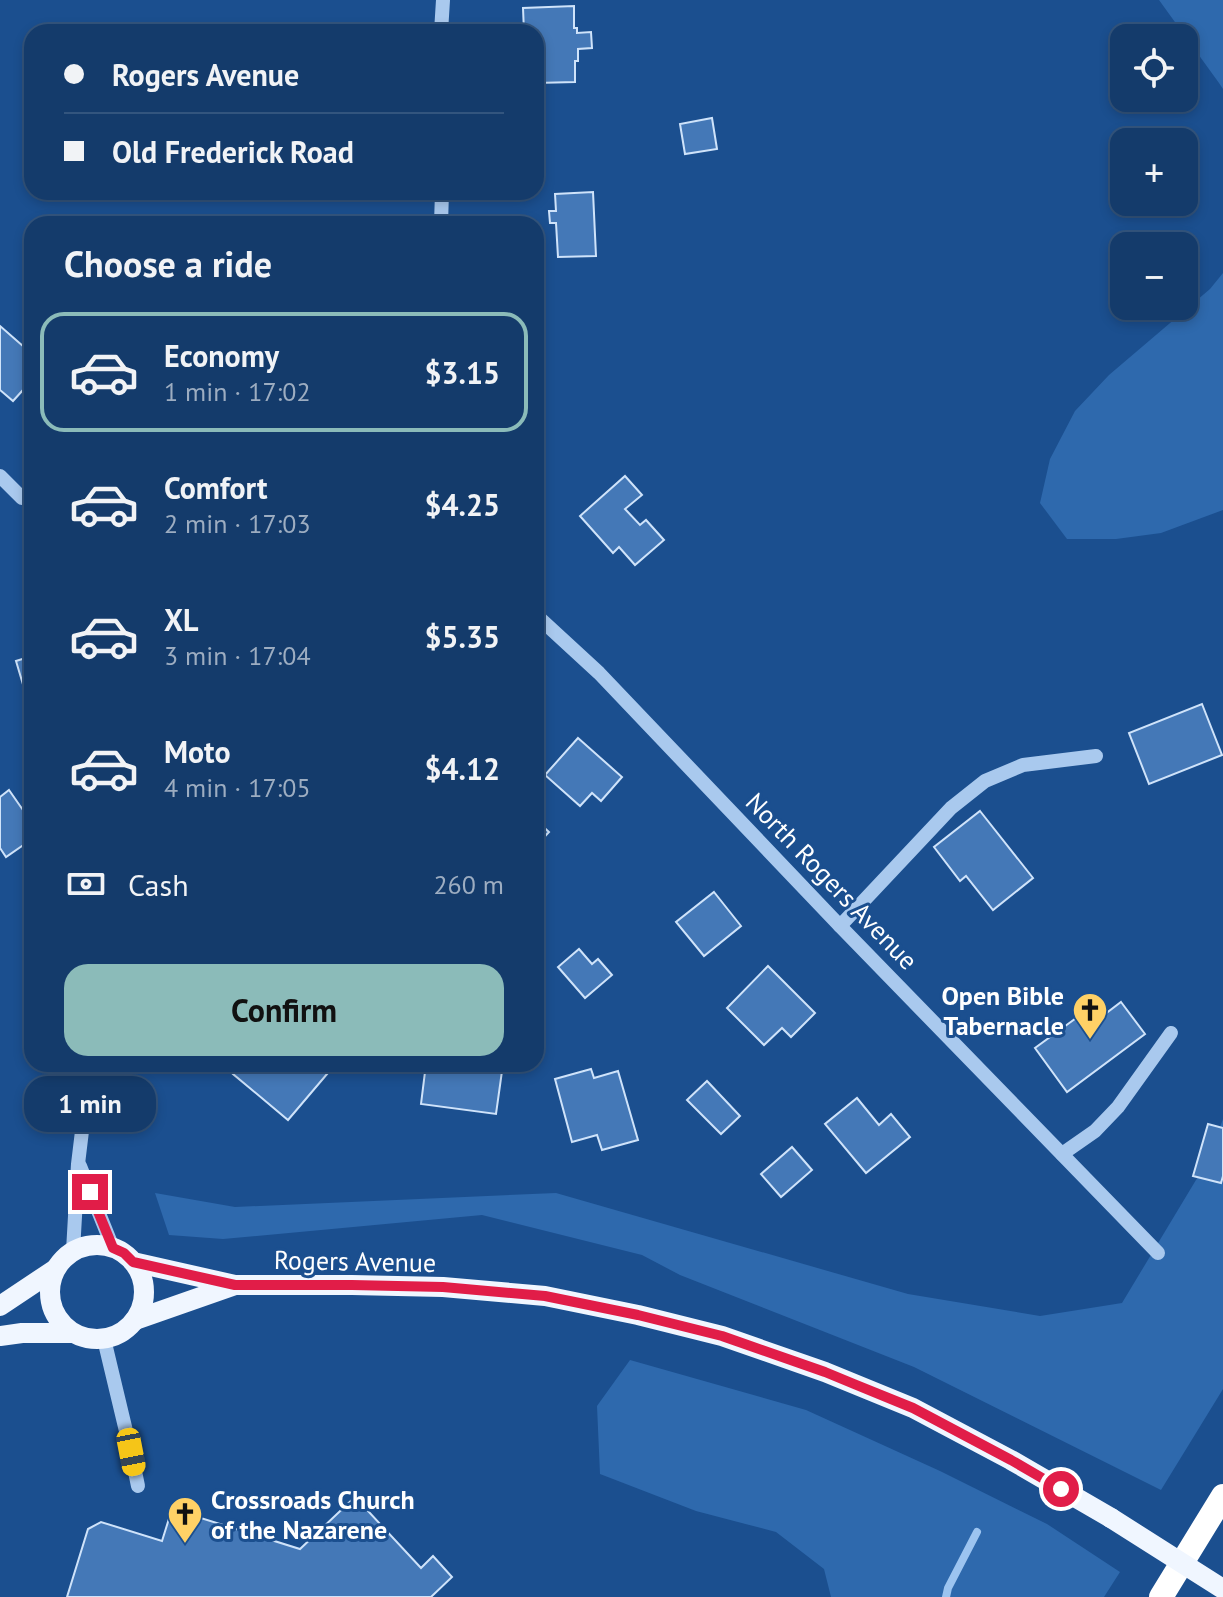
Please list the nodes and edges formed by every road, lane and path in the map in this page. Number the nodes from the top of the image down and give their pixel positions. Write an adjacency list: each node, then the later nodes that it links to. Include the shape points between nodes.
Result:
1 (443, 0): 2 (street)
2 (442, 24)
3 (0, 476): 4 (street)
4 (22, 498)
5 (544, 622): 7 (street, North Rogers Avenue, via 694,770)
6 (1096, 756): 7 (street, via 1023,765 985,781 951,808)
7 (840, 926): 10 (street, North Rogers Avenue)
8 (1171, 1033): 10 (street, via 1118,1107)
9 (95, 1072): 11 (street, via 87,1090)
10 (1062, 1154): 14 (street, North Rogers Avenue)
11 (78, 1164): 12 (street); 13 (street)
12 (113, 1248): 13 (main road, via 86,1246); 15 (main road)
13 (73, 1251): 16 (main road)
14 (1158, 1253)
15 (133, 1262): 17 (main road, Rogers Avenue); 19 (main road, via 144,1297)
16 (54, 1270): 18 (main road); 20 (main road, via 51,1305)
17 (235, 1285): 19 (main road, Rogers Avenue); 25 (main road, Rogers Avenue, bridge, via 443,1287 545,1296 722,1336 913,1408 1111,1518)
18 (0, 1306)
19 (135, 1320): 22 (main road)
20 (72, 1333): 21 (main road); 22 (main road)
21 (0, 1336)
22 (104, 1339): 23 (street)
23 (138, 1486)
24 (1223, 1496): 26 (highway)
25 (1223, 1589)
26 (1161, 1597)

